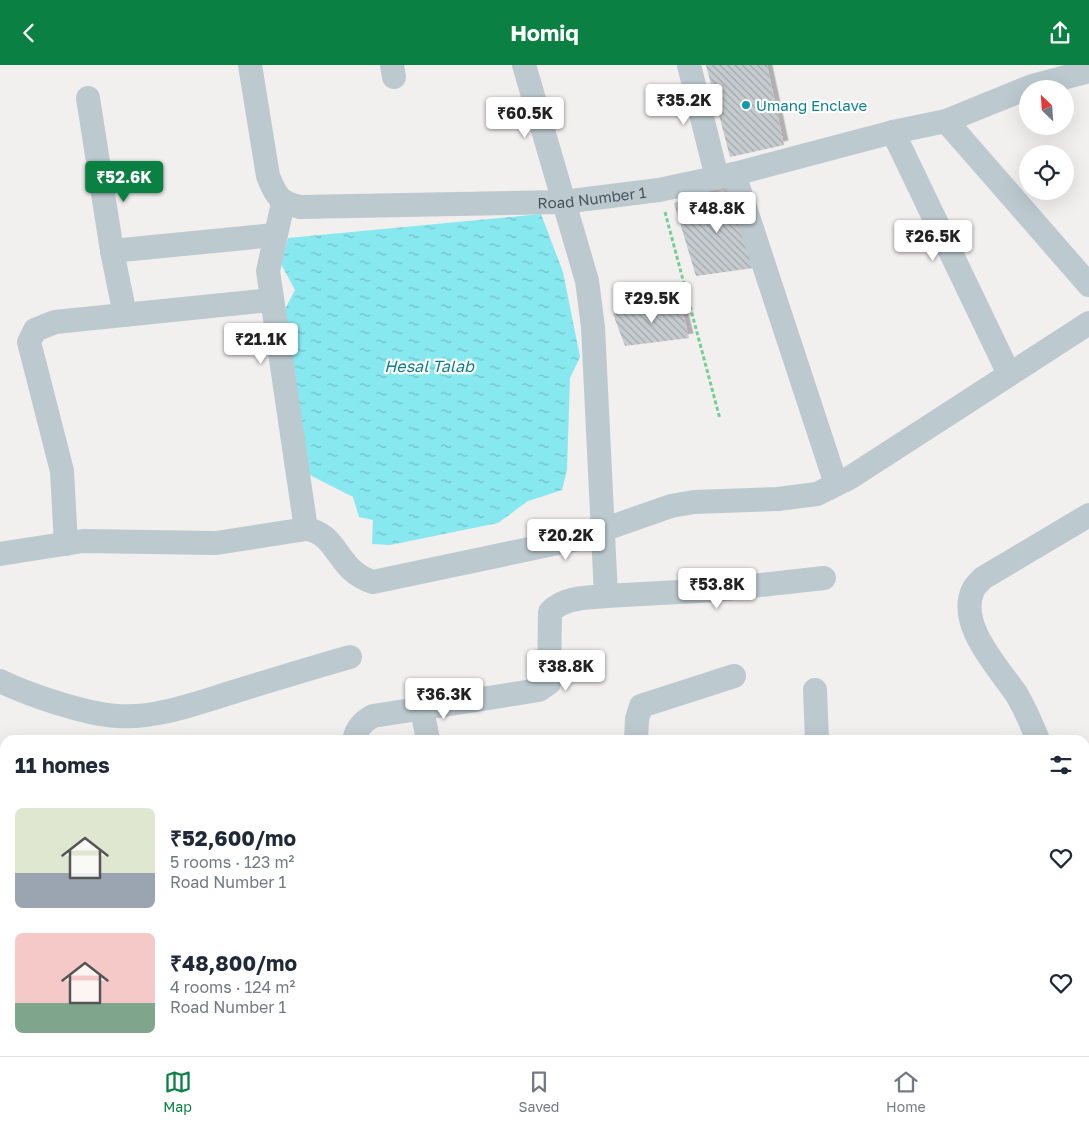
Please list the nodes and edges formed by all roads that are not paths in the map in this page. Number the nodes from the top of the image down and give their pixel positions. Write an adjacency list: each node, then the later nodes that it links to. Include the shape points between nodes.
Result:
1 (250, 65): 10 (street, via 268,175)
2 (524, 65): 9 (street)
3 (689, 65): 8 (street)
4 (1089, 71): 6 (street, Road Number 1, via 1032,86)
5 (88, 98): 12 (street)
6 (946, 121): 7 (street, Road Number 1); 13 (street)
7 (894, 132): 8 (street, Road Number 1); 17 (street)
8 (726, 176): 9 (street, Road Number 1, via 659,190); 18 (street)
9 (563, 202): 10 (street, Road Number 1, via 300,207); 21 (street, via 586,281 593,327)
10 (283, 203): 11 (street)
11 (275, 235): 12 (street); 14 (street, via 268,271)
12 (112, 251): 15 (street)
13 (1088, 282)
14 (271, 300): 15 (street); 20 (street)
15 (125, 315): 22 (street, via 44,325 35,330 29,342 62,471)
16 (1089, 323): 17 (street)
17 (1009, 374): 18 (street)
18 (836, 484): 21 (street, via 803,497 694,502)
19 (1089, 515): 35 (street, via 983,578 973,589 970,604 973,627 1017,695)
20 (306, 529): 21 (street, via 318,531 327,538 348,568 360,578 373,582 554,544); 22 (street, via 216,543 104,541)
21 (601, 530): 25 (street)
22 (66, 544): 23 (street)
23 (0, 554)
24 (824, 578): 25 (street, via 716,591)
25 (606, 596): 30 (street, via 567,600 550,612 549,683 538,690)
26 (350, 657): 28 (street, via 190,705 136,715 116,716 86,710)
27 (734, 676): 33 (street, via 641,706)
28 (0, 681)
29 (815, 691): 34 (street)
30 (422, 709): 31 (street, via 373,716 362,722); 32 (street)
31 (355, 735)
32 (427, 735)
33 (636, 735)
34 (817, 735)
35 (1036, 735)

